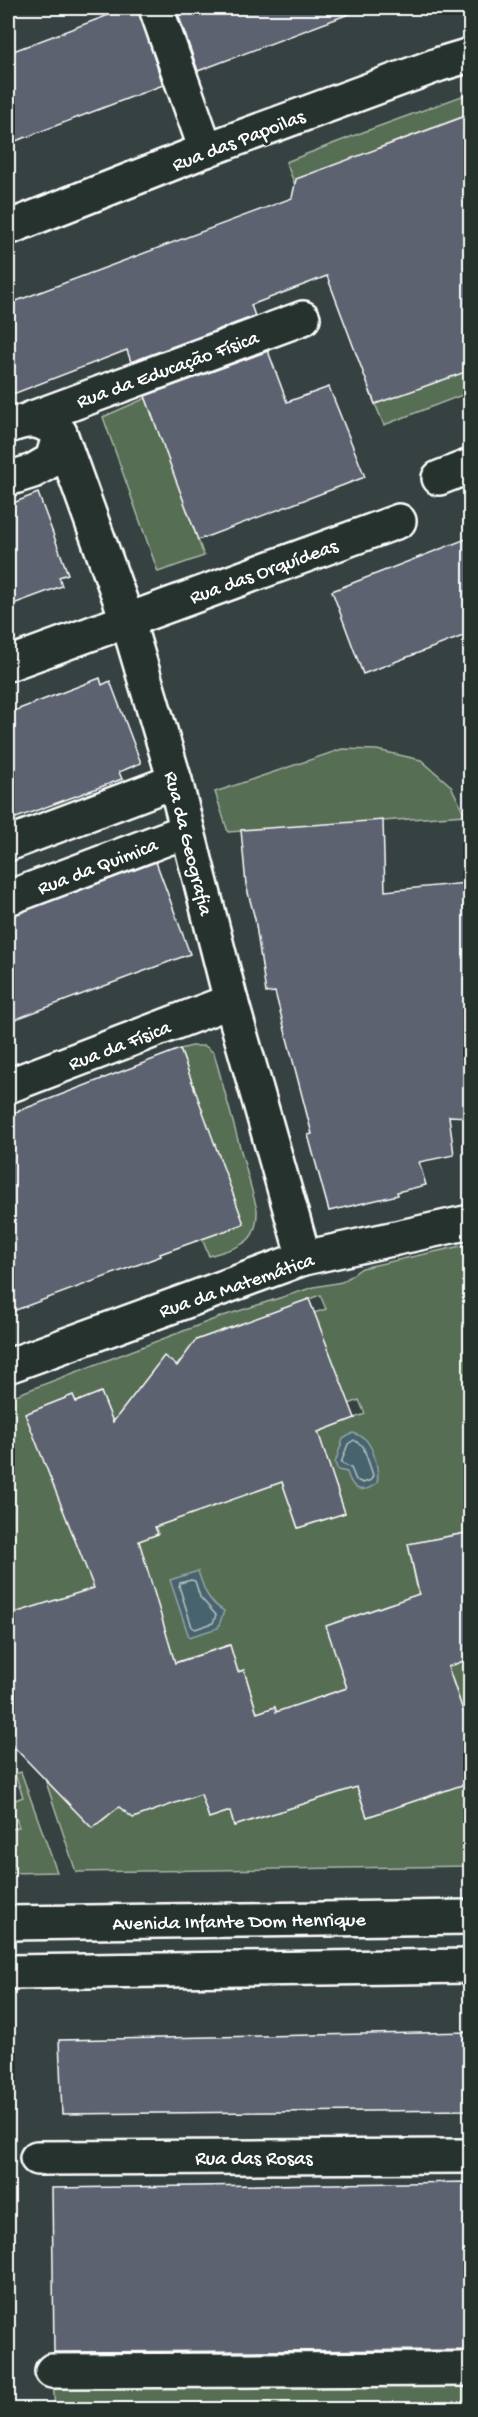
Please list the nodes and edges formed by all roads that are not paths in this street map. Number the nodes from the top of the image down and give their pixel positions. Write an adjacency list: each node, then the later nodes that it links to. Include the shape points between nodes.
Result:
1 (156, 8): 3 (street)
2 (471, 55): 3 (street, Rua das Papoilas)
3 (206, 150): 4 (street, Rua das Papoilas)
4 (8, 228)
5 (303, 318): 6 (street, Rua da Educação Física)
6 (19, 422): 7 (street, Rua da Educação Física, via 48,425)
7 (60, 433): 10 (street, via 52,460); 12 (street, Rua da Geografia)
8 (471, 466): 9 (street)
9 (439, 478)
10 (8, 480)
11 (399, 521): 12 (street, Rua das Orquídeas)
12 (127, 619): 13 (street, Rua das Orquídeas); 14 (street, Rua da Geografia)
13 (8, 664)
14 (175, 781): 15 (street, Rua da Geografia); 16 (street)
15 (186, 831): 17 (street, Rua da Quimica); 18 (street, Rua da Geografia)
16 (8, 844)
17 (8, 898)
18 (231, 1001): 19 (street, Rua da Física); 21 (street, Rua da Geografia)
19 (8, 1086)
20 (471, 1221): 21 (street, Rua da Matemática)
21 (304, 1257): 22 (street, Rua da Matemática)
22 (8, 1366)
23 (471, 1917): 24 (street, Avenida Infante Dom Henrique)
24 (8, 1923)
25 (471, 1966): 26 (street)
26 (8, 1972)
27 (471, 2156): 28 (street, Rua das Rosas)
28 (37, 2158)
29 (471, 2369): 30 (street)
30 (52, 2371)

